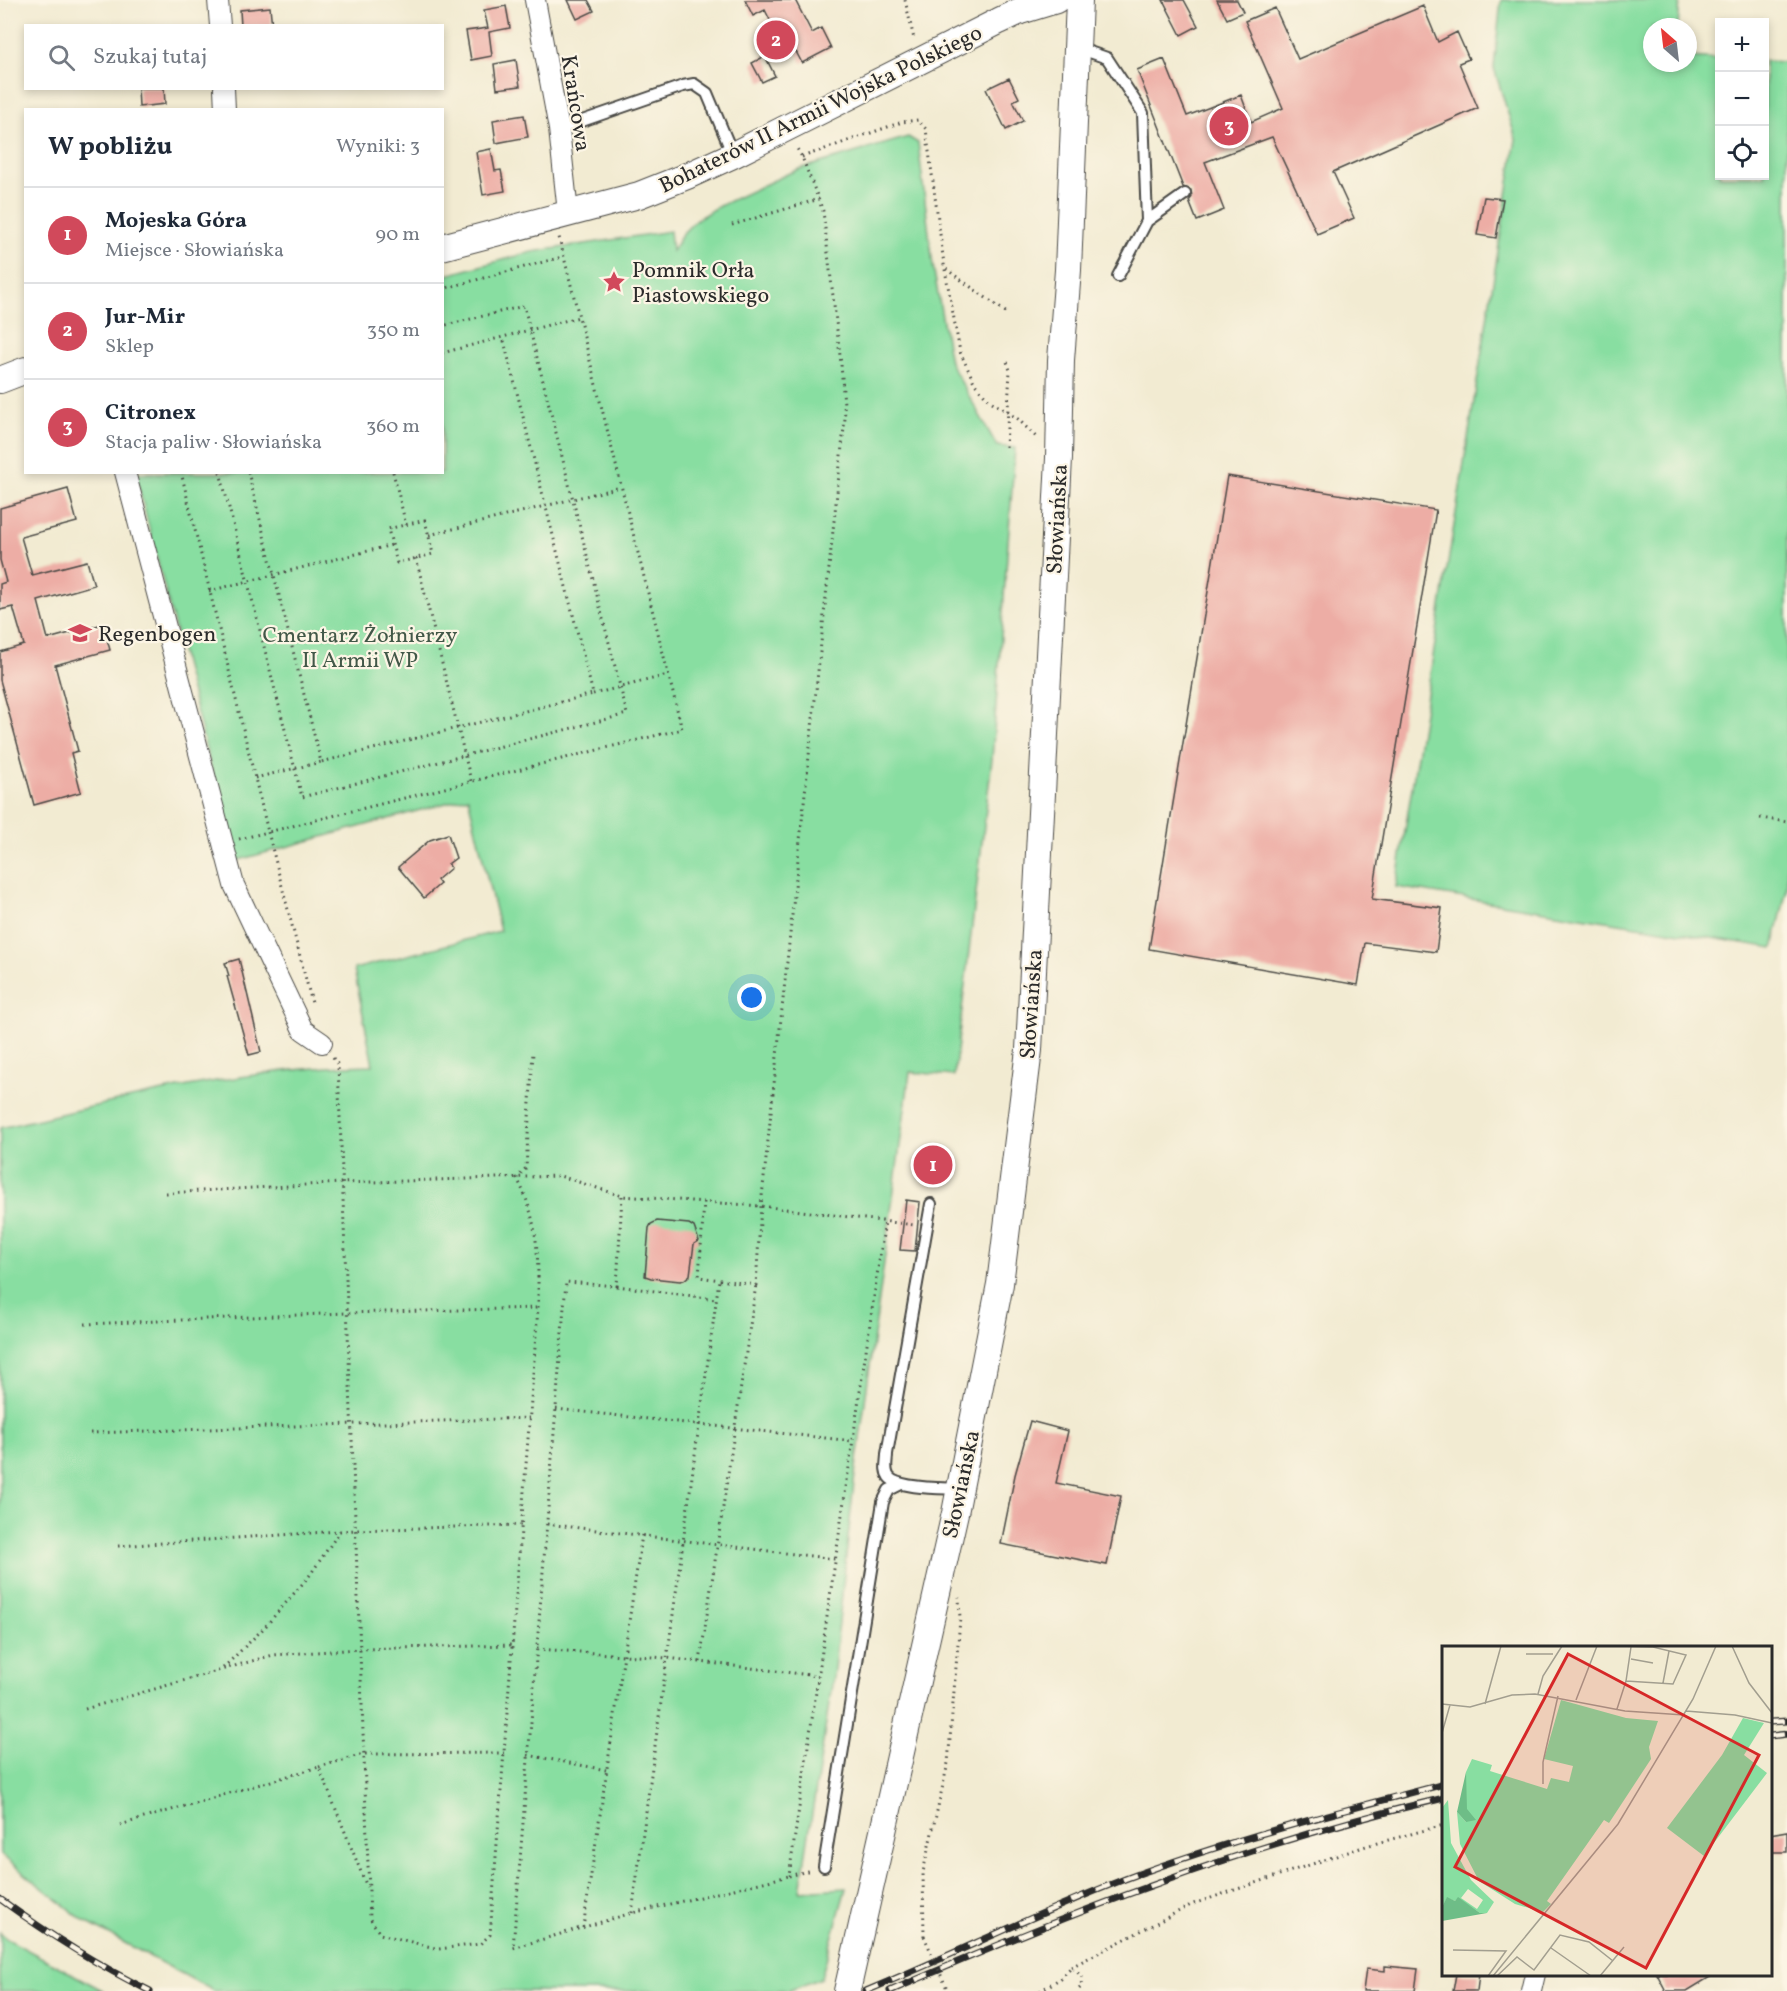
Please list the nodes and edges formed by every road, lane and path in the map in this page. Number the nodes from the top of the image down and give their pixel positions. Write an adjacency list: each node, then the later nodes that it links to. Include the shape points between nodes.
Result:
1 (218, 0): 6 (street)
2 (535, 0): 11 (street, Krańcowa)
3 (905, 0): 8 (path)
4 (1056, 0): 12 (street, Bohaterów II Armii Wojska Polskiego, via 1020,11)
5 (1079, 0): 7 (street, Słowiańska)
6 (220, 24)
7 (1077, 47): 18 (lane, via 1107,58 1143,113); 91 (street, Słowiańska, via 1029,1050 1000,1284)
8 (916, 49)
9 (224, 90): 10 (street)
10 (225, 108)
11 (559, 129): 13 (lane, via 694,84 707,93); 17 (street, Krańcowa)
12 (785, 129): 13 (street, Bohaterów II Armii Wojska Polskiego); 14 (path)
13 (733, 155): 17 (street, Bohaterów II Armii Wojska Polskiego, via 639,195)
14 (802, 157): 16 (path); 21 (path, via 918,120 928,137)
15 (1185, 194): 18 (lane)
16 (819, 199): 19 (path); 73 (path, via 832,277 845,418)
17 (568, 213): 20 (street, Bohaterów II Armii Wojska Polskiego)
18 (1147, 221): 22 (lane)
19 (732, 225)
20 (444, 246)
21 (945, 268): 24 (path); 33 (path, via 960,352 975,384 989,400)
22 (1118, 276)
23 (444, 288): 25 (path, via 563,256)
24 (1007, 313)
25 (579, 317): 27 (path); 41 (path)
26 (444, 326): 27 (path, via 524,306)
27 (530, 330): 28 (path); 42 (path)
28 (503, 337): 29 (path); 43 (path)
29 (444, 352)
30 (1006, 359): 33 (path, via 1010,370)
31 (24, 371): 32 (street)
32 (0, 380)
33 (1008, 412): 34 (path); 35 (path)
34 (1036, 437)
35 (1006, 447)
36 (126, 474): 63 (street)
37 (181, 474): 50 (path)
38 (220, 474): 49 (path)
39 (249, 474): 48 (path)
40 (393, 474): 44 (path)
41 (621, 487): 42 (path); 51 (path)
42 (573, 499): 43 (path); 52 (path)
43 (546, 506): 45 (path); 53 (path)
44 (406, 525): 45 (path, via 425,520); 46 (path, via 388,529)
45 (429, 535): 47 (path, via 433,554)
46 (392, 544): 47 (path, via 397,563); 48 (path)
47 (416, 558): 54 (path)
48 (274, 574): 49 (path); 56 (path)
49 (247, 581): 50 (path); 57 (path)
50 (210, 591): 58 (path)
51 (668, 675): 52 (path); 59 (path, via 682,729)
52 (620, 686): 53 (path); 55 (path, via 627,714)
53 (593, 694): 54 (path)
54 (458, 728): 55 (path); 56 (path)
55 (464, 756): 57 (path, via 302,797); 59 (path)
56 (321, 762): 57 (path)
57 (295, 769): 58 (path)
58 (255, 778): 62 (path)
59 (471, 781): 62 (path)
60 (1760, 818): 61 (path)
61 (1787, 822)
62 (268, 832): 63 (path); 64 (path)
63 (223, 843): 65 (street, via 234,885 286,997 303,1030)
64 (314, 1010)
65 (322, 1043): 68 (path, via 338,1065)
66 (533, 1052): 67 (path, via 526,1168)
67 (517, 1178): 68 (path); 70 (path, via 560,1176); 80 (path, via 532,1212 538,1256)
68 (341, 1183): 69 (path); 81 (path)
69 (166, 1193)
70 (622, 1196): 71 (path); 78 (path)
71 (704, 1202): 73 (path); 76 (path, via 699,1277)
72 (931, 1204): 75 (lane)
73 (761, 1206): 74 (path); 77 (path)
74 (885, 1221): 75 (path); 89 (path)
75 (927, 1227): 90 (lane, via 887,1454 886,1471)
76 (719, 1280): 77 (path); 79 (path)
77 (756, 1285): 87 (path)
78 (617, 1286): 79 (path); 83 (path, via 566,1282)
79 (717, 1299): 86 (path)
80 (538, 1308): 81 (path); 84 (path)
81 (346, 1313): 82 (path); 85 (path)
82 (85, 1324)
83 (556, 1409): 86 (path); 92 (path)
84 (529, 1418): 85 (path); 93 (path)
85 (351, 1424): 88 (path); 94 (path)
86 (699, 1424): 87 (path); 97 (path)
87 (735, 1428): 89 (path); 98 (path)
88 (90, 1433)
89 (853, 1441): 100 (path)
90 (901, 1484): 91 (lane); 118 (lane, via 889,1490 883,1502)
91 (959, 1489): 125 (street, Słowiańska)
92 (547, 1524): 96 (path); 104 (path)
93 (521, 1525): 94 (path); 102 (path)
94 (355, 1530): 95 (path); 103 (path)
95 (340, 1531): 99 (path); 108 (path, via 310,1575)
96 (642, 1536): 97 (path); 105 (path)
97 (683, 1540): 98 (path); 106 (path)
98 (718, 1545): 100 (path); 107 (path)
99 (118, 1546)
100 (835, 1559): 109 (path)
101 (959, 1589): 126 (path, bridge, via 948,1763 924,1872 924,1936)
102 (512, 1645): 103 (path); 111 (path)
103 (359, 1649): 108 (path, via 273,1655); 112 (path)
104 (537, 1649): 105 (path); 113 (path)
105 (624, 1655): 106 (path); 115 (path)
106 (667, 1658): 107 (path); 121 (path)
107 (700, 1662): 109 (path)
108 (221, 1670): 110 (path)
109 (819, 1676): 119 (path)
110 (85, 1709)
111 (504, 1753): 112 (path); 120 (path, via 490,1935 480,1944 439,1949 380,1934 370,1918)
112 (363, 1754): 114 (path); 120 (path)
113 (528, 1755): 115 (path); 122 (path, via 513,1948)
114 (319, 1767): 116 (path); 120 (path)
115 (607, 1770): 122 (path)
116 (120, 1825)
117 (1442, 1825): 123 (path, via 1366,1846 1193,1904)
118 (824, 1866): 119 (path)
119 (789, 1876): 121 (path)
120 (368, 1892)
121 (632, 1913): 122 (path)
122 (583, 1928)
123 (1071, 1967): 127 (path); 128 (path, via 1082,1976)
124 (1535, 1976): 129 (street)
125 (847, 1991)
126 (948, 1991)
127 (1040, 1991)
128 (1077, 1991)
129 (1532, 1991)

